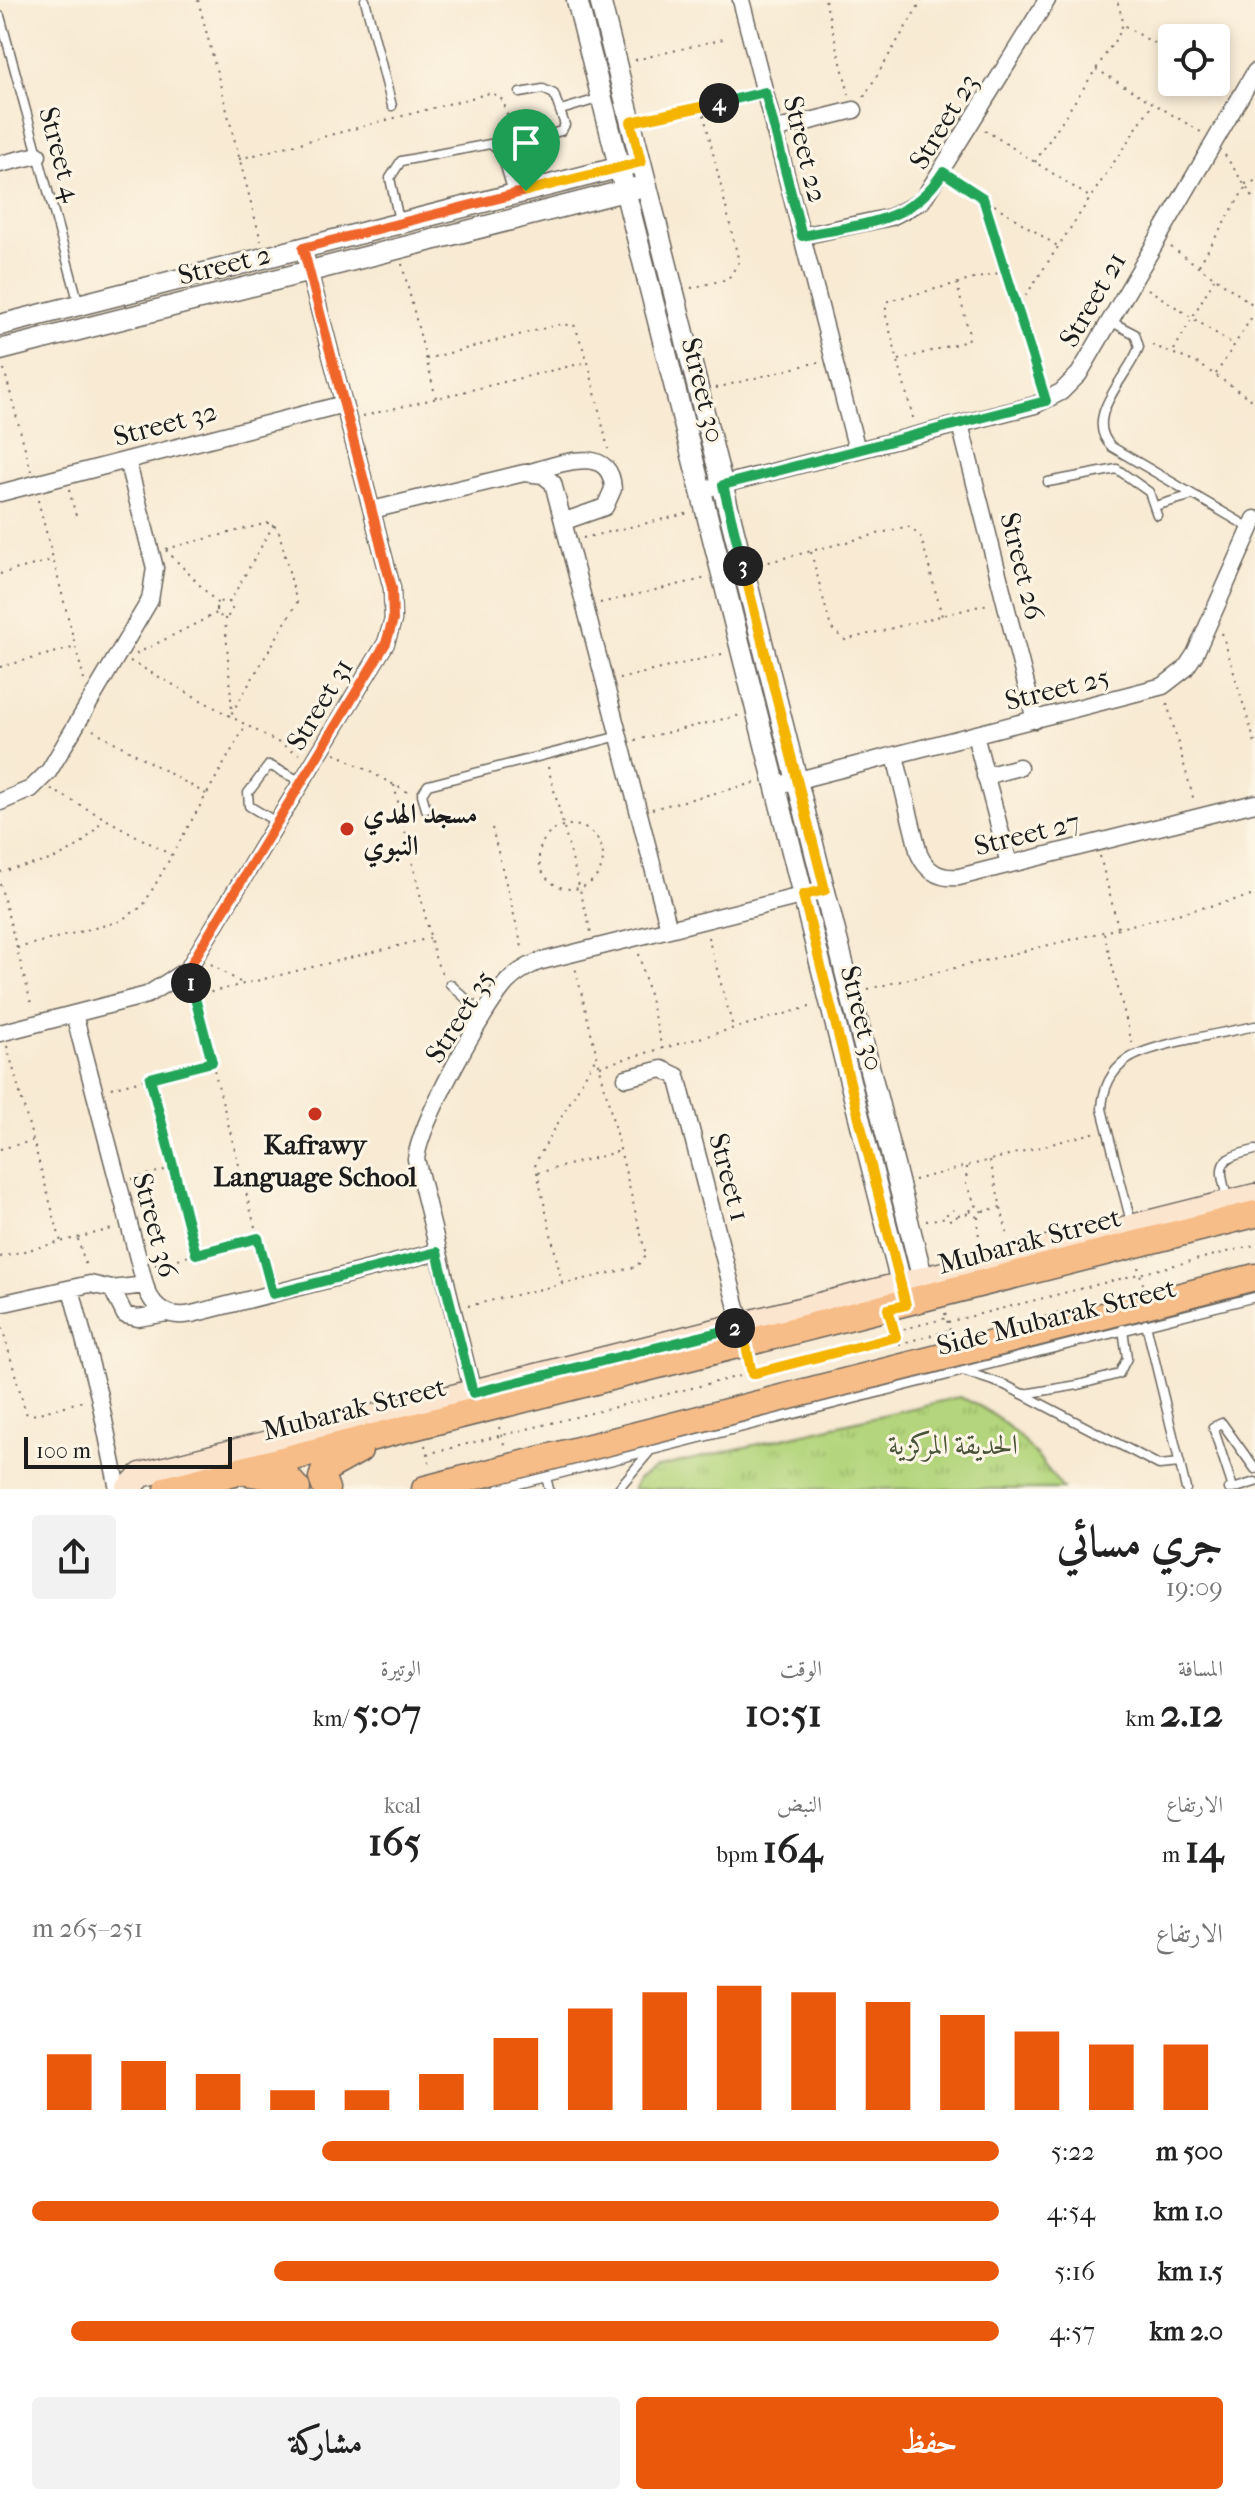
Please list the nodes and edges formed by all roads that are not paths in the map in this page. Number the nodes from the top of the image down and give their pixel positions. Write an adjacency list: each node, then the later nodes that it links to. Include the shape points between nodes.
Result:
1 (365, 0): 10 (lane)
2 (577, 0): 9 (street, Street 30)
3 (600, 0): 16 (street, Street 30)
4 (741, 0): 13 (street, Street 22)
5 (1047, 0): 23 (street, Street 23, via 928,194 907,211)
6 (0, 16): 15 (lane, Street 4)
7 (1255, 72): 27 (street, Street 21)
8 (520, 93): 11 (lane, via 549,91)
9 (601, 98): 11 (lane); 18 (street, Street 30)
10 (392, 106)
11 (561, 110): 14 (lane, via 564,128)
12 (854, 110): 13 (street)
13 (774, 130): 23 (street, Street 22)
14 (551, 134)
15 (38, 155): 17 (street); 26 (lane, Street 4)
16 (641, 162): 18 (street, Street 2); 19 (street, Street 30)
17 (0, 164)
18 (619, 167): 20 (street, Street 30); 21 (street, Street 2)
19 (647, 186): 20 (street, Street 2); 36 (street, Street 30)
20 (625, 191): 25 (street, Street 2); 39 (street, Street 30)
21 (520, 192): 22 (street, Street 2); 22 (lane, via 501,152 490,144 401,161 390,178)
22 (399, 223): 24 (street, Street 2)
23 (802, 236): 32 (street, Street 22)
24 (303, 248): 25 (street, Street 31); 26 (street, Street 2)
25 (309, 271): 29 (street, Street 2); 30 (street, Street 31)
26 (79, 304): 28 (street, Street 2)
27 (1110, 321): 31 (street, Street 21, via 1067,387 1046,401); 38 (lane, via 1135,334 1139,342 1104,411 1102,432 1112,447)
28 (0, 325)
29 (2, 358)
30 (346, 412): 33 (street, Street 32); 40 (street, Street 31)
31 (960, 424): 32 (street, Street 21); 43 (street, Street 26)
32 (857, 450): 36 (street, Street 21)
33 (127, 460): 37 (street, Street 32); 52 (street, via 152,553 154,589 39,782)
34 (524, 473): 40 (street); 41 (street, via 543,475 553,483); 41 (street, via 585,458 608,470 613,482 609,502 600,511)
35 (1048, 482): 38 (lane, via 1117,469 1147,490 1156,510)
36 (723, 485): 39 (street, Street 21); 49 (street, Street 30)
37 (0, 493)
38 (1193, 495): 42 (lane)
39 (703, 500): 51 (street, Street 30)
40 (372, 510): 50 (street, Street 31, via 392,588 393,620 386,643)
41 (565, 521): 45 (street)
42 (1253, 523): 43 (street, Street 25, via 1191,661 1163,686)
43 (1035, 720): 44 (street, Street 25)
44 (975, 735): 46 (street, Street 25); 48 (street)
45 (621, 739): 54 (lane, via 428,785 423,790); 59 (street)
46 (895, 756): 49 (street, Street 25); 56 (street, Street 27, via 919,854 927,867 952,878)
47 (1019, 767): 48 (street)
48 (985, 776): 56 (street)
49 (797, 780): 51 (street, Street 25); 57 (street, Street 30)
50 (303, 782): 55 (street, Street 31); 55 (lane, via 269,765 248,793 249,806)
51 (774, 782): 58 (street, Street 30)
52 (0, 802)
53 (1255, 803): 56 (street, Street 27)
54 (425, 805)
55 (278, 823): 61 (street, Street 31, via 193,962 147,995)
56 (1009, 864)
57 (825, 890): 58 (street, Street 35); 78 (street, Street 30, via 909,1224)
58 (803, 895): 59 (street, Street 35); 78 (street, Street 30)
59 (669, 929): 62 (street, Street 35, via 527,967 505,984)
60 (450, 984): 62 (lane)
61 (74, 1014): 64 (street, Street 31); 72 (street, Street 36)
62 (486, 1016): 71 (street, Street 35, via 429,1113 417,1145 417,1172)
63 (1255, 1026): 70 (lane, via 1135,1055 1113,1073 1102,1109)
64 (2, 1033)
65 (626, 1078): 81 (street, Street 1, via 662,1069 677,1076)
66 (1255, 1150): 68 (lane, via 1231,1155 1223,1163)
67 (1255, 1196): 68 (main road)
68 (1229, 1202): 70 (main road)
69 (1255, 1214): 70 (main road, Mubarak Street)
70 (1133, 1237): 78 (main road, Mubarak Street); 78 (main road, via 1002,1261)
71 (437, 1252): 79 (street, Street 36, via 185,1316); 84 (street, Street 35)
72 (143, 1277): 75 (street); 79 (street, Street 36, via 152,1302)
73 (1255, 1277): 80 (main road)
74 (71, 1289): 75 (street, via 90,1284); 77 (street); 95 (street)
75 (112, 1289): 79 (street, via 125,1315)
76 (1255, 1297): 80 (lane, Side Mubarak Street)
77 (0, 1304)
78 (920, 1305): 81 (main road, Mubarak Street)
79 (167, 1313)
80 (1139, 1316): 82 (main road); 83 (lane, via 1119,1374); 88 (lane)
81 (744, 1338): 84 (main road, Mubarak Street)
82 (953, 1353): 83 (lane); 85 (lane, Side Mubarak Street); 85 (main road, via 902,1356)
83 (1023, 1394): 88 (lane, via 1159,1465)
84 (483, 1400): 86 (main road, Mubarak Street); 96 (main road, via 141,1475)
85 (757, 1416): 87 (lane, Side Mubarak Street); 92 (main road, via 719,1416)
86 (413, 1426): 90 (main road, Mubarak Street); 99 (main road, via 328,1465 322,1478)
87 (655, 1446): 91 (lane, Side Mubarak Street); 101 (lane)
88 (1180, 1463): 102 (lane)
89 (1255, 1469): 103 (lane, via 1222,1423 1213,1427)
90 (237, 1470): 97 (main road, Mubarak Street); 98 (main road, via 288,1479)
91 (546, 1477): 92 (lane, Side Mubarak Street); 100 (lane)
92 (504, 1478): 94 (main road)
93 (1255, 1482): 103 (lane)
94 (430, 1488)
95 (118, 1489)
96 (128, 1489)
97 (168, 1489)
98 (297, 1489)
99 (326, 1489)
100 (549, 1489)
101 (618, 1489)
102 (1186, 1489)
103 (1232, 1489)

